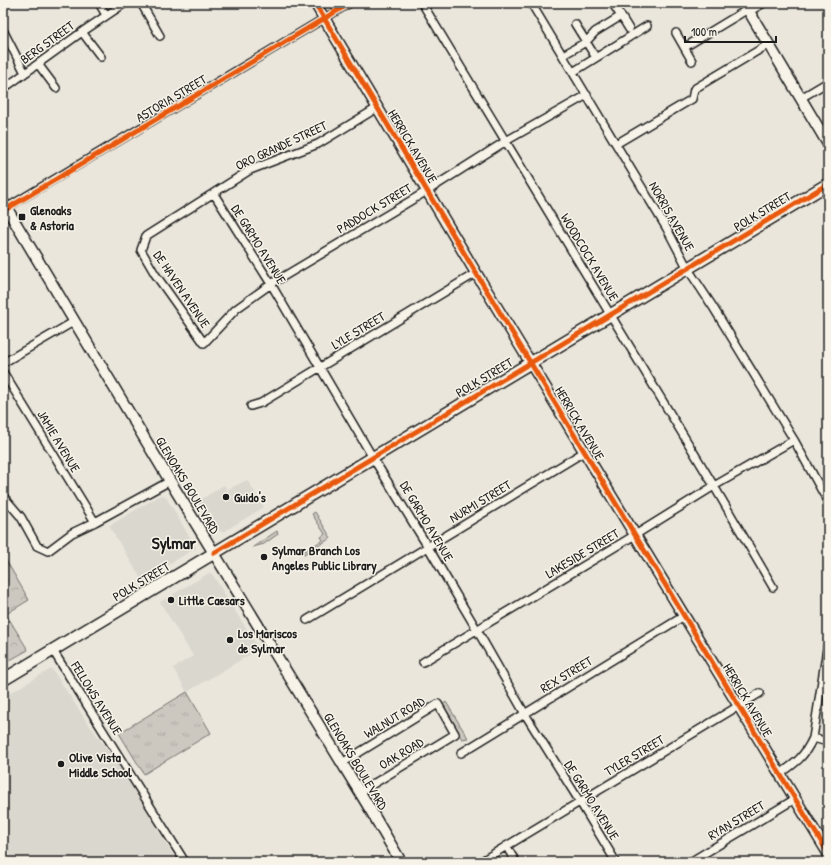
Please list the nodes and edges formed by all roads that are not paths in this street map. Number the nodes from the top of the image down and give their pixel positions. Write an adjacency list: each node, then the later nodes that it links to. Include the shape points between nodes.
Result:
1 (99, 3): 11 (street)
2 (125, 3): 11 (street, BERG STREET)
3 (141, 3): 20 (street)
4 (315, 3): 13 (street, HERRICK AVENUE)
5 (350, 3): 13 (street, ASTORIA STREET)
6 (422, 3): 37 (street, WOODCOCK AVENUE)
7 (531, 3): 25 (street, NORRIS AVENUE)
8 (764, 3): 10 (street)
9 (613, 4): 12 (street)
10 (747, 8): 22 (street); 23 (street)
11 (106, 15): 18 (street, BERG STREET)
12 (620, 16): 16 (street); 21 (street, via 594,32)
13 (324, 19): 36 (street, HERRICK AVENUE); 43 (street, ASTORIA STREET)
14 (576, 24): 21 (street)
15 (647, 26): 30 (street)
16 (629, 29)
17 (3, 30): 29 (street)
18 (82, 32): 26 (street); 28 (street, BERG STREET)
19 (676, 33): 23 (street)
20 (160, 36)
21 (586, 42): 24 (street); 25 (street)
22 (769, 44): 35 (street); 38 (street, via 694,89 692,99)
23 (685, 47): 27 (street)
24 (593, 53)
25 (563, 55): 30 (street, NORRIS AVENUE)
26 (101, 57)
27 (692, 61)
28 (38, 64): 29 (street, BERG STREET); 32 (street)
29 (25, 72): 33 (street, BERG STREET)
30 (573, 72): 34 (street, NORRIS AVENUE)
31 (828, 82): 35 (street)
32 (56, 88)
33 (3, 89)
34 (587, 95): 37 (street, PADDOCK STREET); 38 (street, NORRIS AVENUE)
35 (801, 98): 39 (street)
36 (377, 108): 41 (street, HERRICK AVENUE); 42 (street, ORO GRANDE STREET, via 318,144 250,170)
37 (506, 141): 41 (street, PADDOCK STREET); 48 (street, WOODCOCK AVENUE)
38 (616, 144): 45 (street, NORRIS AVENUE)
39 (828, 144)
40 (828, 184): 45 (main road, POLK STREET)
41 (427, 191): 46 (street, HERRICK AVENUE); 47 (street, PADDOCK STREET)
42 (214, 194): 44 (street, ORO GRANDE STREET, via 146,236); 47 (street, DE GARMO AVENUE)
43 (4, 207): 49 (street, GLENOAKS BOULEVARD)
44 (141, 250): 50 (street, DE HAVEN AVENUE)
45 (688, 269): 48 (main road, POLK STREET); 56 (street, NORRIS AVENUE)
46 (476, 273): 51 (street, HERRICK AVENUE); 53 (street, LYLE STREET)
47 (271, 284): 50 (street, PADDOCK STREET, via 236,309); 53 (street, DE GARMO AVENUE)
48 (610, 314): 51 (main road, POLK STREET); 60 (street, WOODCOCK AVENUE)
49 (75, 322): 52 (street); 59 (street, GLENOAKS BOULEVARD)
50 (204, 343)
51 (531, 362): 57 (street, HERRICK AVENUE); 58 (main road, POLK STREET)
52 (3, 363)
53 (320, 367): 55 (street, LYLE STREET, via 261,403); 58 (street, DE GARMO AVENUE)
54 (3, 372): 63 (street, JAMIE AVENUE)
55 (251, 406)
56 (794, 440): 60 (street, LAKESIDE STREET); 62 (street, NORRIS AVENUE)
57 (584, 452): 64 (street, HERRICK AVENUE); 65 (street, NURMI STREET)
58 (373, 458): 65 (street, DE GARMO AVENUE); 66 (main road, POLK STREET)
59 (170, 481): 63 (street); 66 (street, GLENOAKS BOULEVARD)
60 (714, 486): 64 (street, LAKESIDE STREET); 67 (street, WOODCOCK AVENUE)
61 (3, 496): 63 (street, via 21,517 37,546 48,551 72,533)
62 (828, 502)
63 (95, 522)
64 (635, 535): 68 (street, HERRICK AVENUE); 70 (street, LAKESIDE STREET)
65 (428, 546): 69 (street, NURMI STREET); 70 (street, DE GARMO AVENUE)
66 (214, 553): 72 (main road, POLK STREET); 82 (street, GLENOAKS BOULEVARD)
67 (773, 587)
68 (684, 616): 77 (street, HERRICK AVENUE); 78 (street, REX STREET)
69 (307, 620)
70 (477, 630): 73 (street, LAKESIDE STREET); 78 (street, DE GARMO AVENUE)
71 (828, 643): 79 (street)
72 (52, 649): 74 (main road, POLK STREET); 89 (street, FELLOWS AVENUE)
73 (423, 662)
74 (3, 680)
75 (760, 693): 77 (street, TYLER STREET)
76 (438, 704): 82 (street, WALNUT ROAD); 84 (street, OAK ROAD, via 455,734)
77 (739, 706): 83 (street, HERRICK AVENUE); 86 (street, TYLER STREET)
78 (525, 714): 81 (street, REX STREET); 86 (street, DE GARMO AVENUE)
79 (813, 738): 80 (street); 83 (street, via 807,752)
80 (828, 742)
81 (461, 753)
82 (342, 763): 84 (street, GLENOAKS BOULEVARD)
83 (780, 774): 85 (street, HERRICK AVENUE)
84 (360, 792): 90 (street, GLENOAKS BOULEVARD)
85 (795, 799): 88 (street, HERRICK AVENUE); 94 (street, RYAN STREET)
86 (580, 802): 87 (street, TYLER STREET); 93 (street, DE GARMO AVENUE)
87 (506, 846): 91 (street, TYLER STREET); 92 (street)
88 (828, 853)
89 (185, 862)
90 (401, 862)
91 (480, 862)
92 (516, 862)
93 (616, 862)
94 (690, 862)

